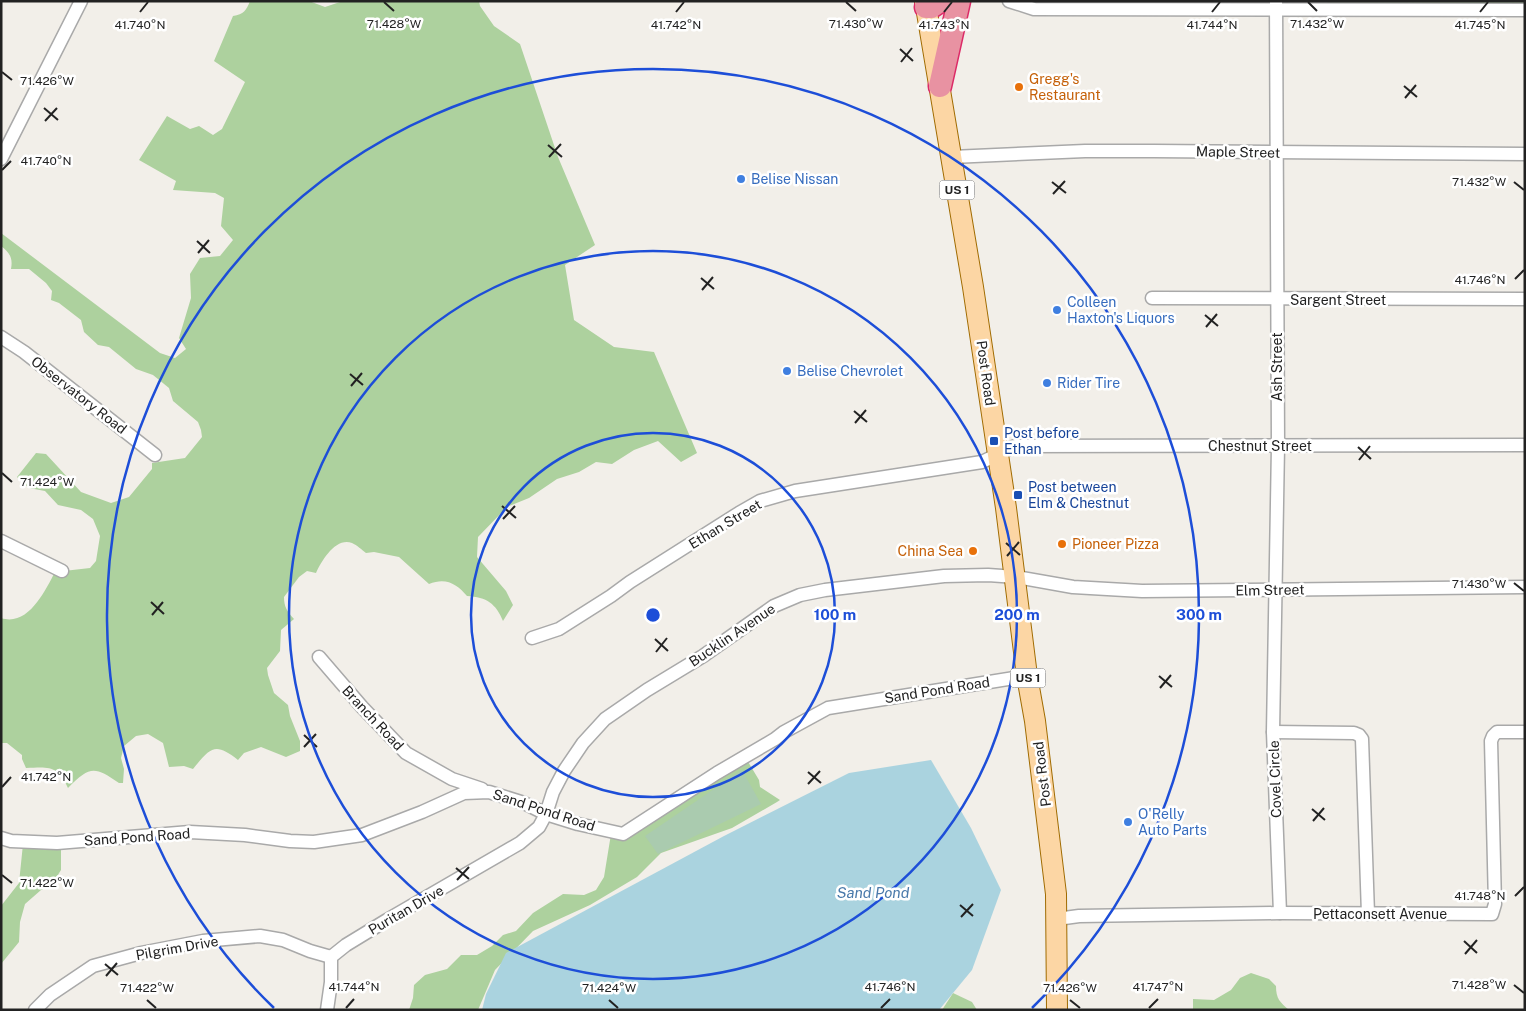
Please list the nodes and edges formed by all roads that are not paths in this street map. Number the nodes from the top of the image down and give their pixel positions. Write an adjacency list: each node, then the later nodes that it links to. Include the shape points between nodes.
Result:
1 (81, 1): 11 (street)
2 (959, 1): 7 (highway)
3 (1009, 1): 5 (street, via 1034,9)
4 (929, 3): 7 (main road, Post Road / US 1)
5 (1277, 6): 6 (street); 8 (street, Ash Street)
6 (1525, 10)
7 (940, 86): 10 (main road, Post Road / US 1)
8 (1277, 153): 9 (street, Maple Street); 10 (street, Maple Street, via 1104,151); 14 (street, Ash Street)
9 (1525, 154)
10 (952, 157): 18 (main road, Post Road / US 1)
11 (1, 159)
12 (1152, 298): 14 (street, Sargent Street)
13 (1525, 299): 14 (street, Sargent Street)
14 (1277, 300): 17 (street, Ash Street)
15 (1, 337): 19 (street, Observatory Road)
16 (1525, 445): 17 (street, Chestnut Street)
17 (1278, 446): 18 (street, Chestnut Street, via 1020,446); 24 (street, Ash Street)
18 (998, 454): 22 (main road, Post Road / US 1); 25 (street, Ethan Street, via 982,462 795,491 760,501 559,629)
19 (155, 455)
20 (1, 541): 21 (street)
21 (62, 571)
22 (1016, 577): 24 (street, Elm Street, via 1098,589); 27 (main road, Post Road / US 1); 31 (street, Bucklin Avenue, via 944,576 825,590 800,595 774,606 605,719 564,770)
23 (1525, 587): 24 (street, Elm Street)
24 (1276, 589): 28 (street, Ash Street)
25 (532, 638)
26 (319, 657): 30 (street, Branch Road, via 406,753 452,779)
27 (1027, 676): 31 (street, Sand Pond Road, via 828,708 717,773 623,834); 35 (main road, Post Road / US 1)
28 (1273, 732): 33 (street, Covel Circle); 34 (street, Covel Circle, via 1354,733 1362,739)
29 (1525, 732): 34 (street, Pettaconsett Avenue, via 1497,732 1491,741 1495,904 1492,914)
30 (489, 792): 31 (street, Sand Pond Road); 32 (street, Sand Pond Road, via 464,793 362,835 314,842 190,832 57,843)
31 (546, 814): 36 (street, Puritan Drive, via 539,827 520,843 387,920)
32 (1, 838)
33 (1280, 913): 34 (street, Pettaconsett Avenue); 35 (street, Pettaconsett Avenue)
34 (1368, 914)
35 (1057, 919): 39 (main road, Post Road / US 1)
36 (331, 957): 37 (street, Pilgrim Drive, via 283,940 260,936 203,941 93,966 50,994); 38 (street)
37 (35, 1010)
38 (327, 1010)
39 (1057, 1010)

